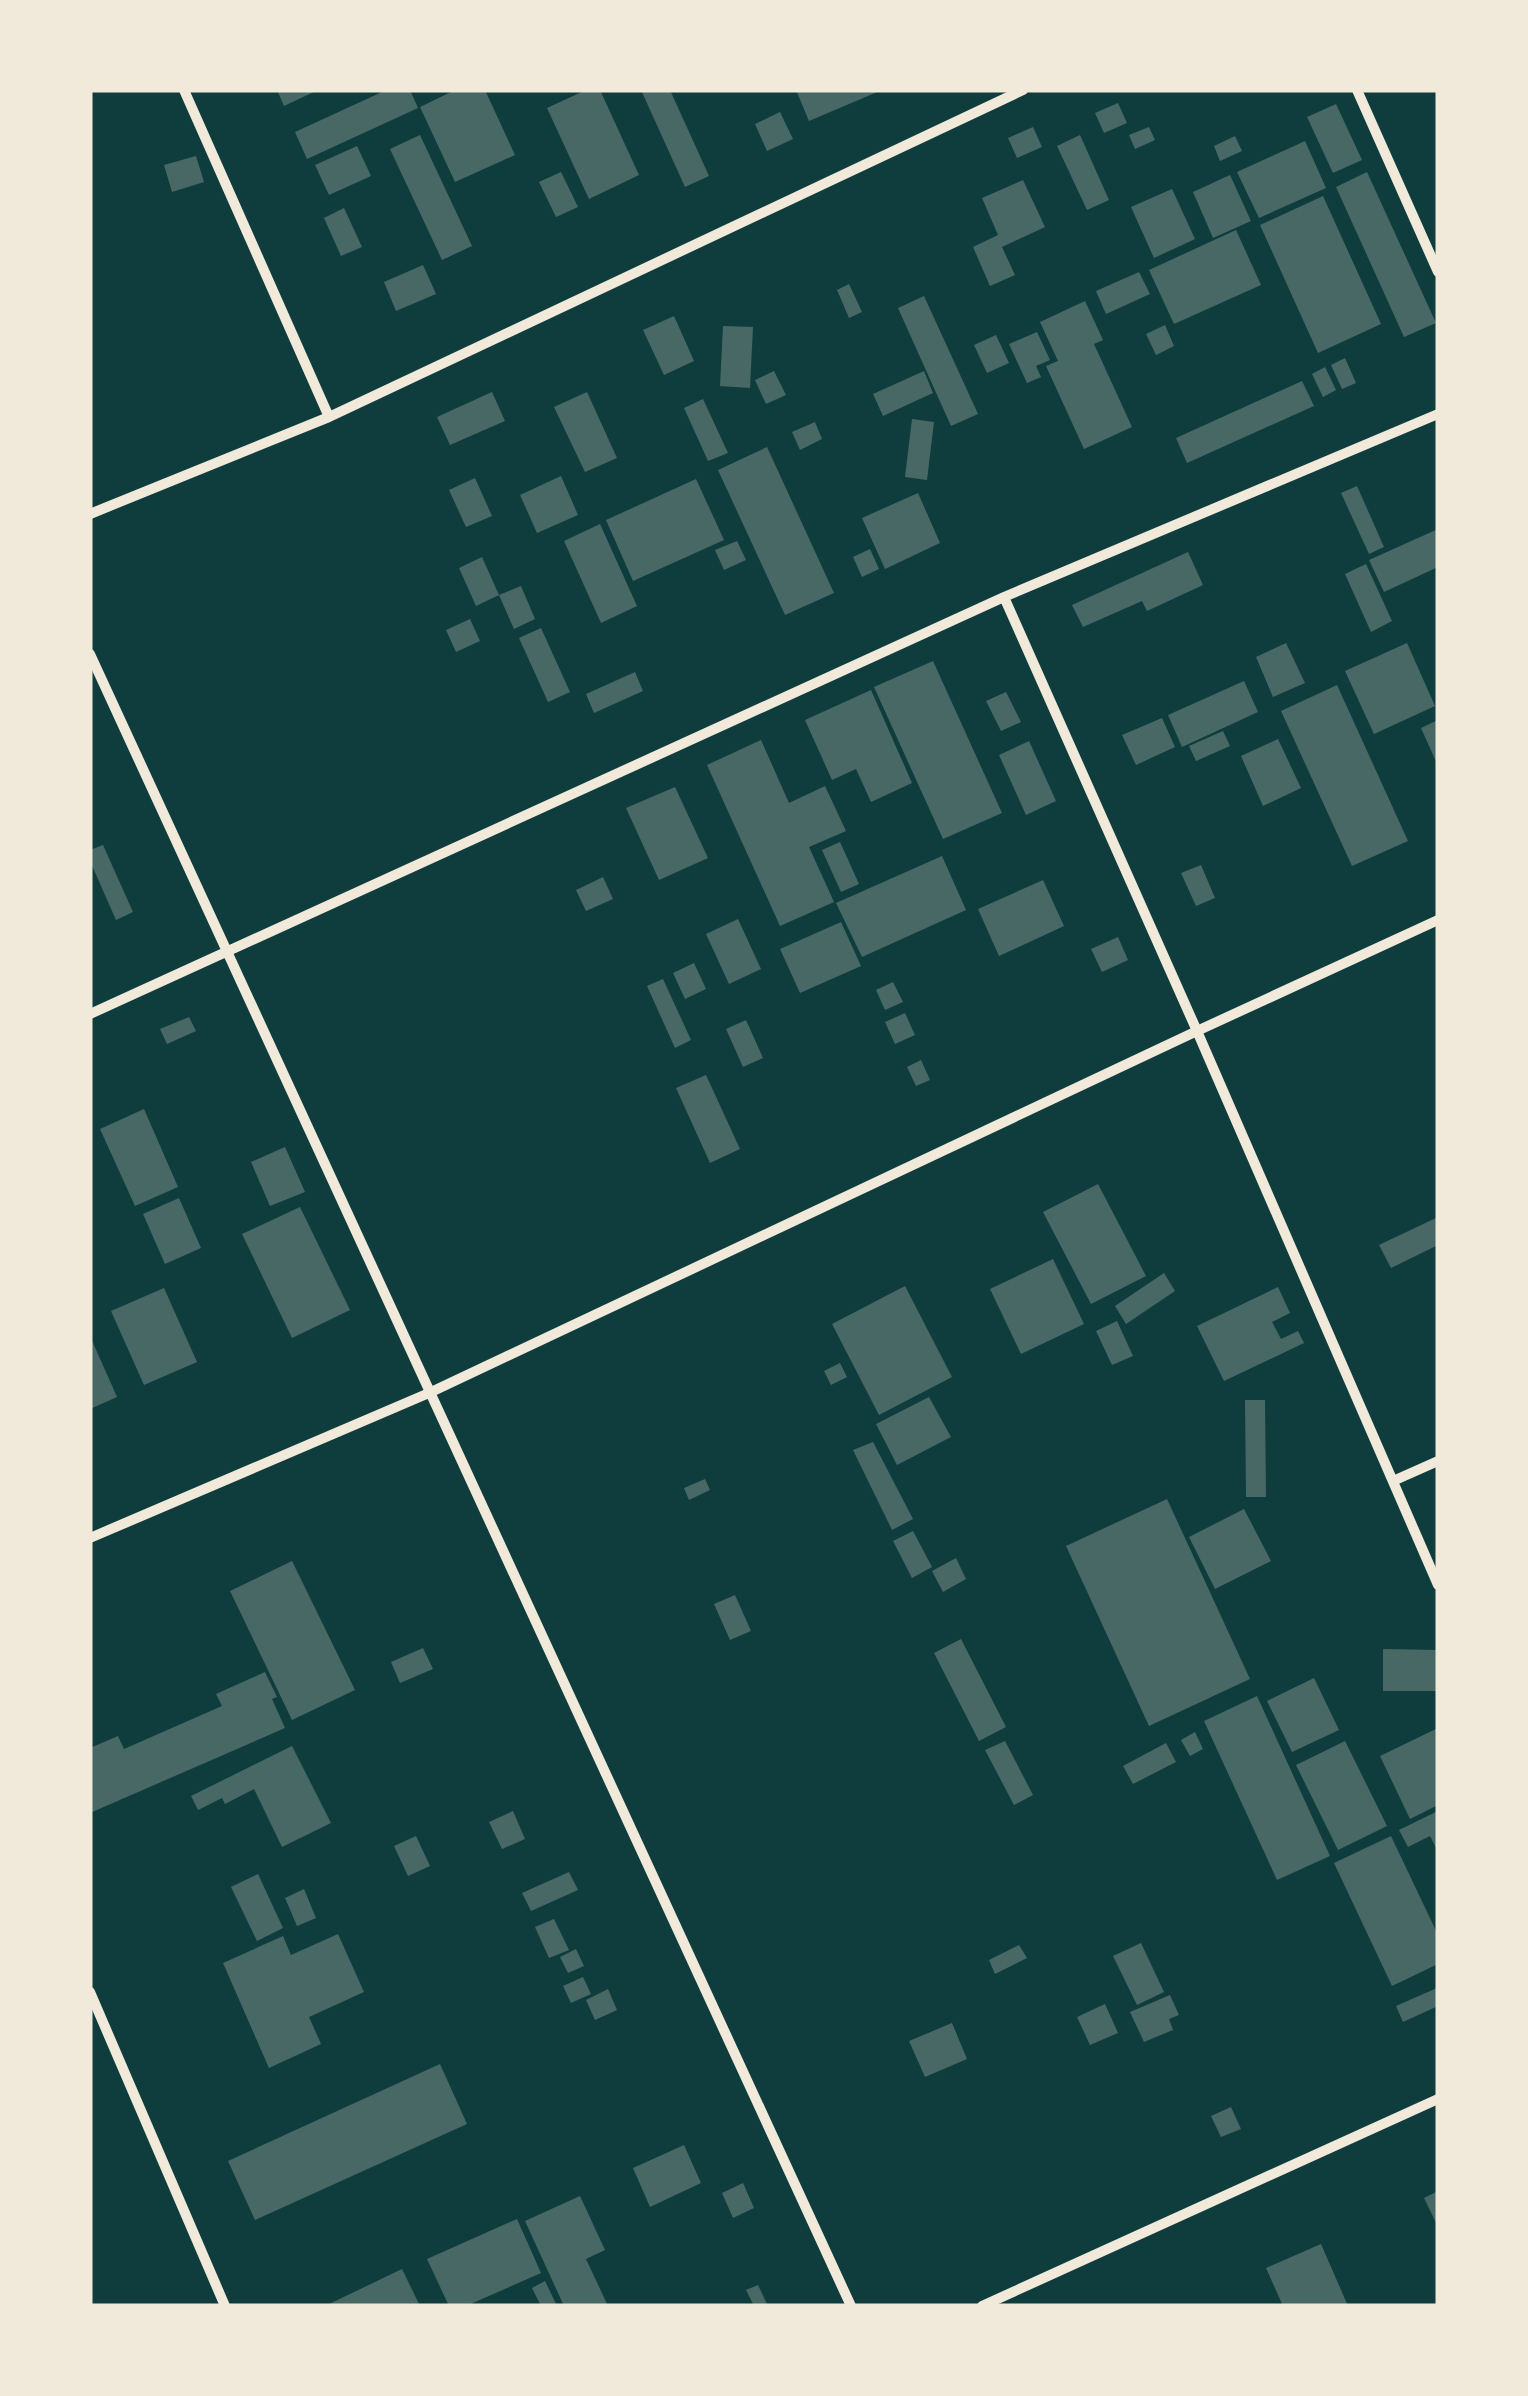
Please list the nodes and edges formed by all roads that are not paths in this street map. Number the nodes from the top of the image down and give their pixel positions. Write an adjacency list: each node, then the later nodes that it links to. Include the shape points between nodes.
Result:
1 (184, 90): 6 (street)
2 (1023, 90): 6 (street)
3 (1357, 90): 4 (street)
4 (1438, 272)
5 (1438, 414): 8 (street)
6 (329, 417): 7 (street)
7 (90, 514)
8 (1004, 597): 11 (street); 13 (street)
9 (90, 654): 11 (street)
10 (1438, 920): 13 (street)
11 (226, 951): 12 (street); 14 (street)
12 (90, 1014)
13 (1197, 1031): 14 (street); 16 (street)
14 (429, 1393): 17 (street); 22 (street)
15 (1438, 1461): 16 (street)
16 (1393, 1481): 18 (street)
17 (90, 1538)
18 (1438, 1584)
19 (90, 1992): 21 (street)
20 (1438, 2099): 23 (street)
21 (225, 2306)
22 (851, 2306)
23 (982, 2306)

